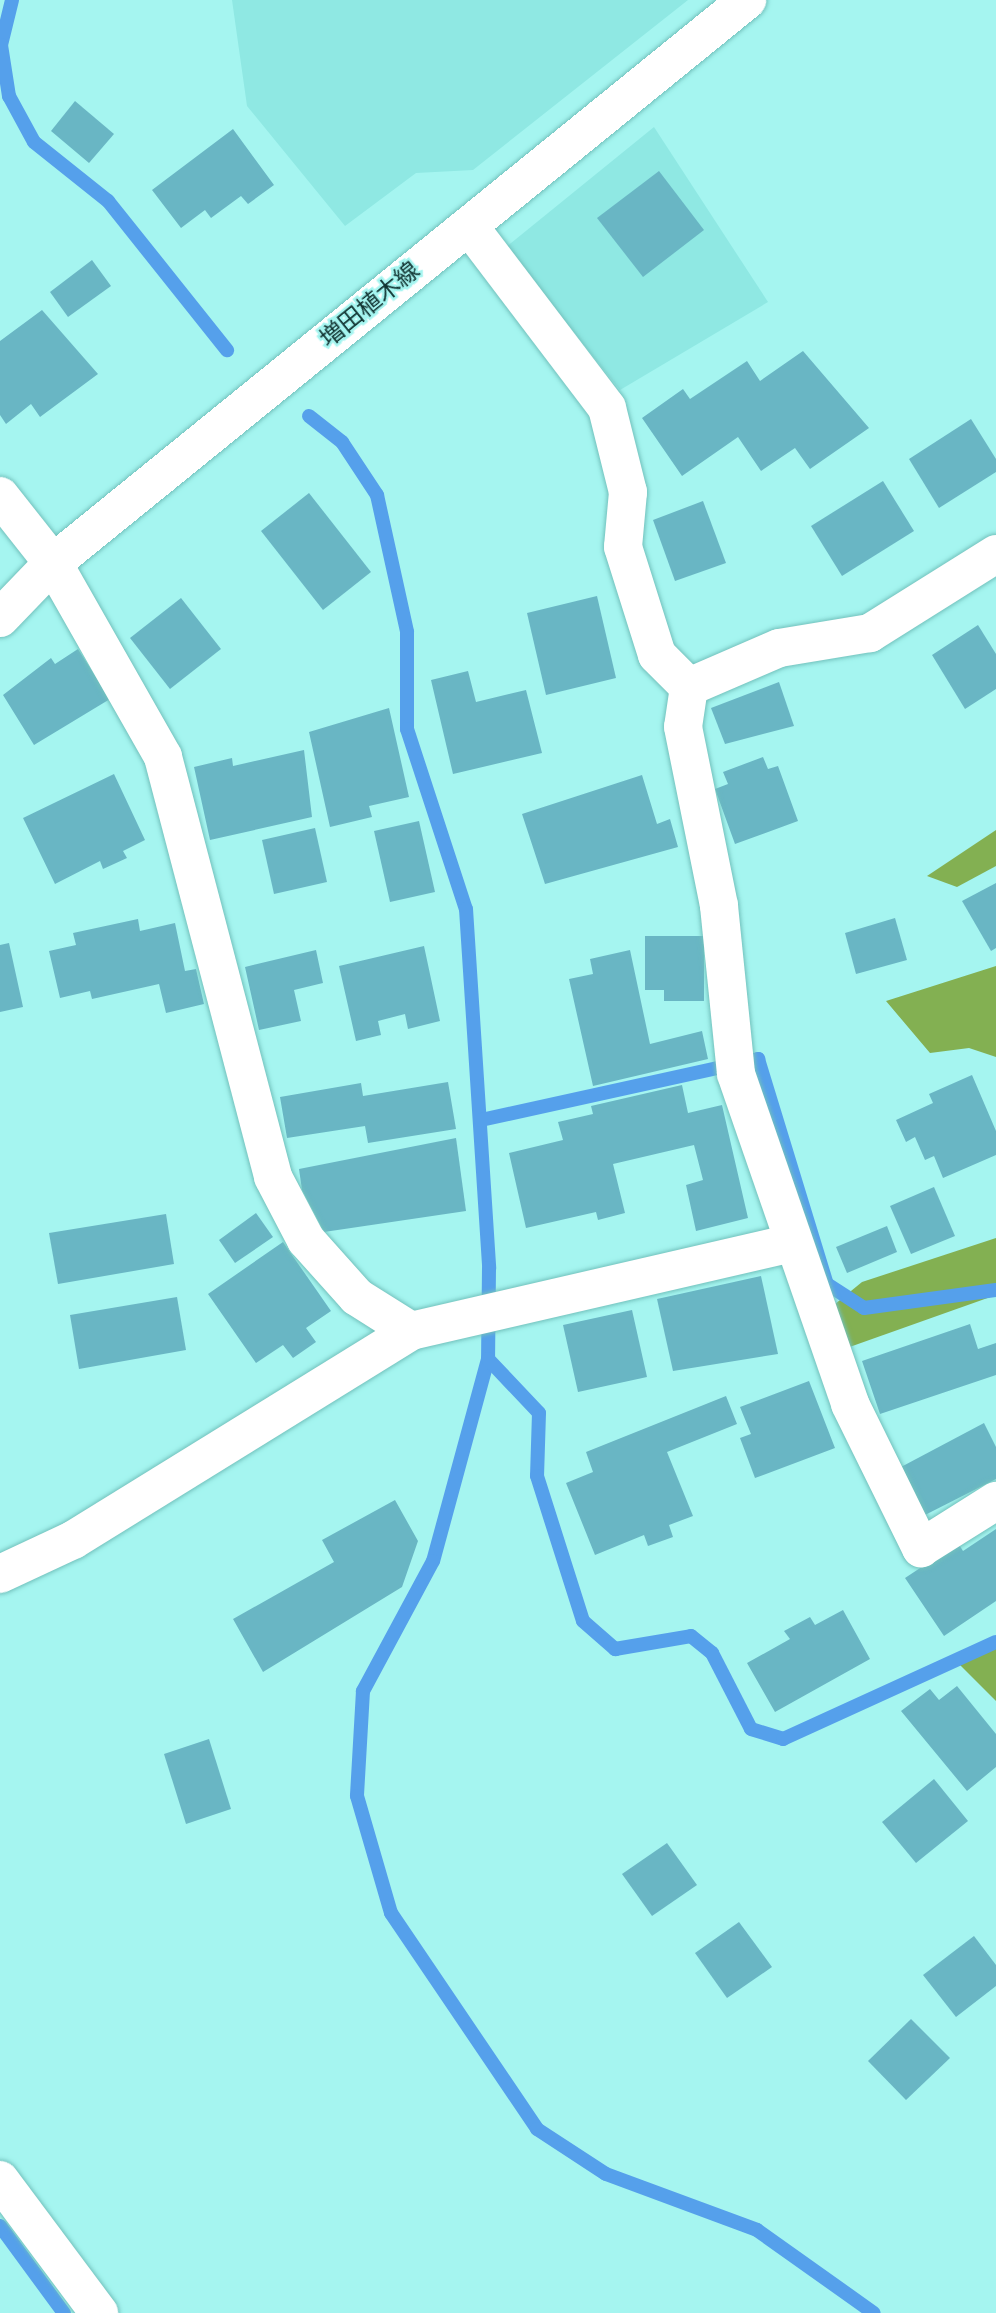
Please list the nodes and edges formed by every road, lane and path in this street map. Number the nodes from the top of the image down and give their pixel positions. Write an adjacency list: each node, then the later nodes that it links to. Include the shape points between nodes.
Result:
1 (747, 0): 2 (street, 増田植木線)
2 (469, 226): 5 (street, 増田植木線); 7 (street, via 607,408 628,492 623,547 657,654)
3 (0, 496): 5 (street)
4 (996, 554): 7 (street, via 870,633 779,648)
5 (52, 563): 6 (street, 増田植木線); 9 (street, via 163,757 273,1177 306,1240 357,1297)
6 (0, 618)
7 (689, 687): 8 (street, via 683,727 719,906 733,1062)
8 (791, 1244): 9 (street); 10 (street, via 850,1404 921,1548)
9 (411, 1331): 11 (street, via 73,1540)
10 (996, 1501)
11 (0, 1574)
12 (0, 2180): 13 (street)
13 (99, 2313)

